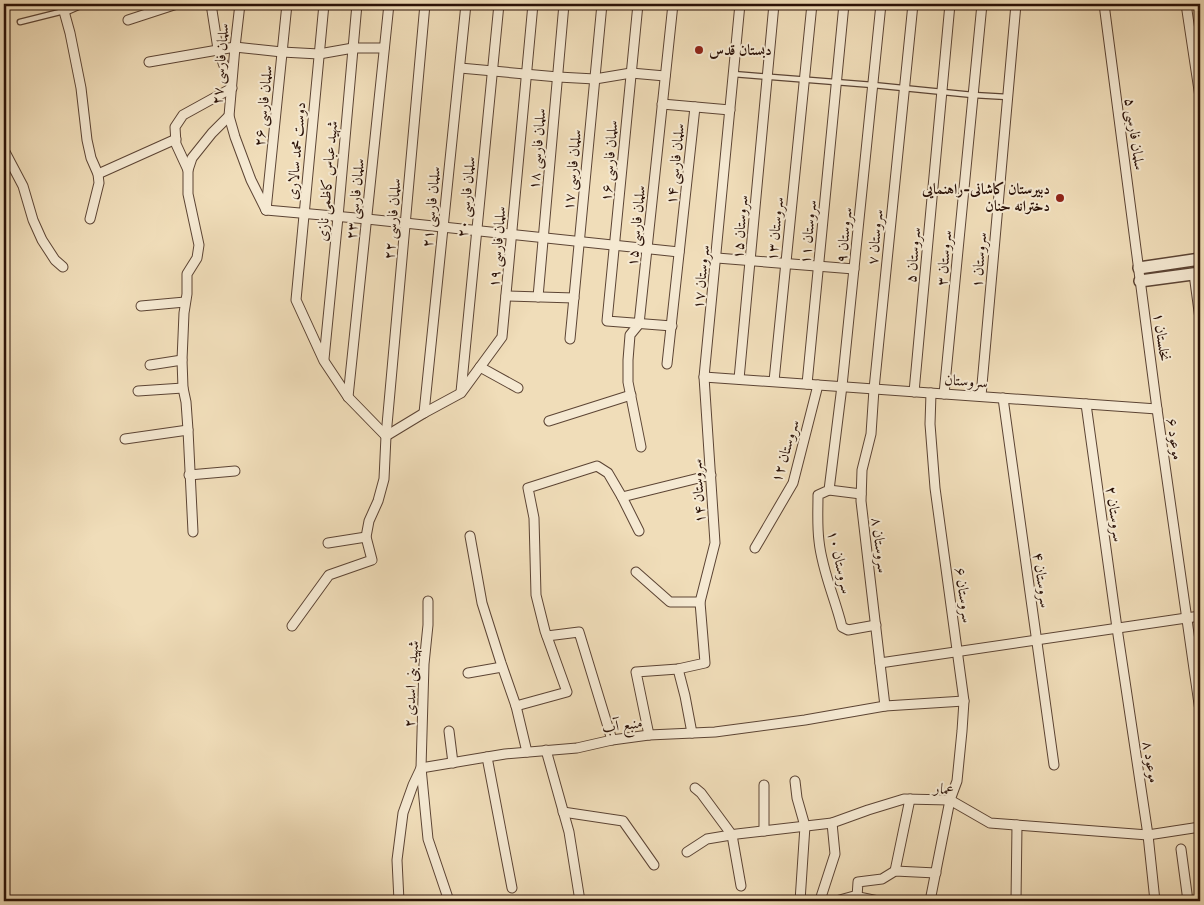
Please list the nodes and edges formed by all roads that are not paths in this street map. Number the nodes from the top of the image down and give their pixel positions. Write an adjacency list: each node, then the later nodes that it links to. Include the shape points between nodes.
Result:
1 (80, 4): 28 (street)
2 (177, 4): 29 (street)
3 (211, 4): 34 (street)
4 (240, 4): 31 (street, سلمان فارسی ۲۷)
5 (287, 4): 35 (street, سلمان فارسی ۲۶)
6 (324, 4): 36 (street, دوست محمد سالاری)
7 (357, 4): 32 (street, شهید عباس کاظمی نازی)
8 (389, 4): 33 (street, سلمان فارسی ۲۳)
9 (425, 4): 69 (street, سلمان فارسی ۲۲)
10 (466, 4): 38 (street, سلمان فارسی ۲۱)
11 (499, 4): 39 (street, سلمان فارسی ۲۰)
12 (534, 4): 41 (street, سلمان فارسی ۱۹)
13 (564, 4): 44 (street, سلمان فارسی ۱۸)
14 (602, 4): 46 (street, سلمان فارسی ۱۷)
15 (638, 4): 40 (street, سلمان فارسی ۱۶)
16 (673, 4): 43 (street, سلمان فارسی ۱۵)
17 (740, 4): 42 (street)
18 (774, 4): 45 (street, سروستان ۱۵)
19 (812, 4): 47 (street, سروستان ۱۳)
20 (844, 4): 48 (street, سروستان ۱۱)
21 (881, 4): 49 (street, سروستان ۹)
22 (913, 4): 51 (street, سروستان ۷)
23 (950, 4): 52 (street, سروستان ۵)
24 (982, 4): 53 (street, سروستان ۳)
25 (1016, 4): 54 (street, سروستان ۱)
26 (1104, 4): 84 (street, سلمان فارسی ۵)
27 (1186, 4): 55 (street)
28 (63, 7): 30 (lane); 63 (street, via 81,88 87,140)
29 (128, 20)
30 (20, 22)
31 (235, 47): 34 (street); 35 (street); 50 (street, سلمان فارسی ۲۷)
32 (353, 48): 33 (street); 36 (street); 66 (street, شهید عباس کاظمی نازی)
33 (384, 48): 68 (street, سلمان فارسی ۲۳)
34 (218, 49): 37 (street); 50 (street)
35 (282, 52): 36 (street); 64 (street, سلمان فارسی ۲۶)
36 (319, 54): 65 (street, دوست محمد سالاری)
37 (149, 62)
38 (460, 68): 39 (street); 70 (street, سلمان فارسی ۲۱)
39 (492, 71): 41 (street); 71 (street, سلمان فارسی ۲۰)
40 (631, 73): 43 (street); 46 (street); 75 (street, سلمان فارسی ۱۶)
41 (527, 74): 44 (street); 72 (street, سلمان فارسی ۱۹)
42 (733, 74): 45 (lane); 58 (street)
43 (665, 76): 56 (street, سلمان فارسی ۱۵)
44 (558, 77): 46 (street); 73 (street, سلمان فارسی ۱۸)
45 (768, 77): 47 (lane); 80 (street, سروستان ۱۵)
46 (595, 79): 74 (street, سلمان فارسی ۱۷)
47 (804, 80): 48 (lane); 81 (street, سروستان ۱۳)
48 (836, 82): 49 (lane); 82 (street, سروستان ۱۱)
49 (873, 86): 51 (lane); 85 (street, سروستان ۹)
50 (232, 88): 59 (street, سلمان فارسی ۲۷); 60 (street, via 183,115 174,126)
51 (904, 89): 52 (lane); 110 (street, سروستان ۷)
52 (942, 92): 53 (lane); 112 (street, سروستان ۵)
53 (973, 95): 54 (lane); 115 (street, سروستان ۳)
54 (1008, 97): 117 (street, سروستان ۱)
55 (1200, 97)
56 (662, 104): 57 (street); 76 (street, سلمان فارسی ۱۵)
57 (695, 107): 58 (street, سلمان فارسی ۱۴); 77 (street, سلمان فارسی ۱۴)
58 (730, 110): 78 (street, سروستان ۱۷)
59 (229, 116): 62 (street, via 192,158); 64 (street, سلمان فارسی ۲۷, via 251,180)
60 (176, 138): 62 (street); 63 (street)
61 (4, 150): 83 (street, via 23,186 42,240)
62 (188, 170): 91 (street, via 188,194 199,245 197,258 186,274)
63 (98, 174): 67 (street, via 99,183)
64 (266, 210): 65 (street)
65 (304, 214): 66 (street); 98 (street, دوست محمد سالاری, via 296,300)
66 (338, 217): 68 (street); 98 (street, شهید عباس کاظمی نازی)
67 (90, 219)
68 (367, 219): 69 (street); 118 (street, سلمان فارسی ۲۳)
69 (405, 223): 70 (street); 125 (street, سلمان فارسی ۲۲)
70 (443, 227): 71 (street); 122 (street, سلمان فارسی ۲۱)
71 (477, 231): 72 (street); 113 (street, سلمان فارسی ۲۰)
72 (512, 234): 73 (street); 88 (street, سلمان فارسی ۱۹)
73 (543, 238): 74 (street); 89 (street, سلمان فارسی ۱۸)
74 (579, 242): 75 (street); 90 (street, سلمان فارسی ۱۷)
75 (615, 245): 76 (street); 94 (street, سلمان فارسی ۱۶, via 608,321)
76 (648, 249): 77 (street); 94 (street, سلمان فارسی ۱۵)
77 (680, 252): 95 (street, سلمان فارسی ۱۴)
78 (717, 258): 80 (street); 102 (street, سروستان ۱۷)
79 (1200, 259): 84 (street)
80 (750, 261): 81 (street); 103 (street, سروستان ۱۵)
81 (786, 264): 82 (street); 104 (street, سروستان ۱۳)
82 (818, 266): 85 (street); 105 (street, سروستان ۱۱)
83 (63, 267)
84 (1139, 268): 87 (street, نخلستان ۱)
85 (854, 269): 107 (street, سروستان ۹)
86 (1197, 274): 87 (street); 93 (street)
87 (1140, 282): 121 (street, نخلستان ۱)
88 (506, 296): 89 (street); 101 (street, سلمان فارسی ۱۹, via 502,337)
89 (538, 297): 90 (street)
90 (574, 298): 96 (street, سلمان فارسی ۱۷)
91 (185, 302): 92 (street); 97 (street)
92 (141, 306)
93 (1200, 319)
94 (640, 324): 95 (street); 116 (street, سلمان فارسی ۱۵, via 630,335)
95 (672, 326): 99 (street, سلمان فارسی ۱۴)
96 (570, 339)
97 (182, 360): 100 (street); 108 (street)
98 (324, 361): 118 (street)
99 (668, 364)
100 (150, 365)
101 (480, 367): 109 (street); 113 (street, سلمان فارسی ۱۹)
102 (704, 376): 103 (street); 130 (street, سروستان ۱۴)
103 (739, 379): 104 (street)
104 (774, 382): 105 (street, سروستان)
105 (807, 384): 106 (street, سروستان)
106 (818, 385): 107 (street, سروستان); 139 (street, سروستان ۱۲, via 793,482)
107 (842, 386): 110 (street, سروستان); 131 (street, سروستان ۱۰)
108 (183, 388): 111 (street); 124 (street)
109 (518, 388)
110 (874, 389): 112 (street, سروستان); 132 (street, سروستان ۸, via 871,434 862,470)
111 (138, 390)
112 (914, 392): 114 (street, سروستان)
113 (461, 393): 122 (street, سلمان فارسی ۱۹)
114 (931, 393): 115 (street, سروستان); 150 (street, سروستان ۶, via 935,488)
115 (944, 394): 117 (street, سروستان)
116 (630, 395): 123 (street); 127 (street, سلمان فارسی ۱۵)
117 (980, 396): 119 (street, سروستان)
118 (348, 397): 125 (street)
119 (1003, 398): 120 (street, سروستان); 149 (street, سروستان ۴)
120 (1086, 404): 121 (street, سروستان); 147 (street, سروستان ۲)
121 (1157, 409): 144 (street, موعود ۶)
122 (424, 413): 125 (street, سلمان فارسی ۱۹)
123 (549, 421)
124 (188, 430): 126 (street); 129 (street)
125 (386, 436): 137 (street, via 384,478)
126 (126, 438)
127 (641, 447)
128 (234, 471): 129 (street)
129 (189, 475): 135 (street)
130 (711, 475): 133 (street); 142 (street, سروستان ۱۴, via 715,543)
131 (829, 490): 132 (street); 145 (street, سروستان ۱۰, via 818,495 819,542 842,627 848,630)
132 (861, 494): 145 (street, سروستان ۸)
133 (622, 497): 134 (street); 148 (street, via 608,473 597,466 528,488 534,518 536,595)
134 (639, 531)
135 (193, 532)
136 (470, 536): 152 (street, via 482,603)
137 (366, 537): 138 (street); 146 (street, via 372,560 330,575)
138 (328, 543)
139 (755, 548)
140 (636, 572): 142 (street, via 670,602)
141 (428, 601): 168 (street, شهید بنی اسدی ۲)
142 (700, 602): 153 (street, سروستان ۱۴, via 705,663)
143 (1200, 616): 144 (street)
144 (1187, 618): 147 (street); 158 (street, موعود ۶)
145 (876, 625): 151 (street, سروستان ۸)
146 (292, 626)
147 (1117, 628): 149 (street); 180 (street, موعود ۸)
148 (547, 636): 156 (street, via 567,692); 162 (street, via 579,632)
149 (1036, 640): 150 (street); 167 (street, سروستان ۴)
150 (958, 651): 151 (street); 155 (street, سروستان ۶)
151 (880, 663): 157 (street, سروستان ۸)
152 (502, 667): 154 (street); 156 (street)
153 (678, 668): 160 (street); 161 (street, via 636,672)
154 (468, 673)
155 (964, 700): 157 (street, منبع آب); 173 (street, سروستان ۶, via 957,781)
156 (516, 706): 164 (street)
157 (885, 706): 160 (street, منبع آب, via 805,720)
158 (1200, 711)
159 (449, 730): 166 (street)
160 (692, 733): 161 (street, منبع آب)
161 (649, 735): 162 (street, منبع آب)
162 (612, 740): 163 (street, منبع آب, via 577,748)
163 (546, 750): 164 (street, منبع آب); 174 (street)
164 (527, 752): 165 (street, منبع آب)
165 (487, 758): 166 (street, منبع آب); 188 (street)
166 (453, 763): 168 (street, منبع آب)
167 (1054, 766)
168 (420, 768): 191 (street, via 403,813 398,860); 192 (street, via 428,839)
169 (795, 781): 177 (street)
170 (764, 785): 179 (street)
171 (695, 788): 181 (street)
172 (910, 799): 173 (street, عمار); 175 (street, عمار); 185 (street)
173 (950, 800): 176 (street, عمار, via 990,823); 186 (street, سروستان ۶)
174 (563, 812): 184 (street, via 623,820); 193 (street)
175 (832, 823): 177 (street, عمار); 189 (street, via 835,854)
176 (1017, 825): 180 (street, عمار); 198 (street)
177 (805, 826): 179 (street, عمار); 194 (street)
178 (1200, 827): 180 (street, عمار)
179 (764, 831): 181 (street, عمار)
180 (1148, 834): 199 (street, موعود ۸)
181 (732, 835): 183 (street, عمار, via 707,839); 187 (street)
182 (1181, 848): 200 (street)
183 (687, 852)
184 (654, 865)
185 (895, 871): 186 (street); 190 (street, via 882,879 858,882)
186 (936, 873): 197 (street, سروستان ۶)
187 (740, 886)
188 (512, 888)
189 (821, 897)
190 (857, 897): 195 (street); 196 (street)
191 (399, 901)
192 (449, 901)
193 (580, 901)
194 (800, 901)
195 (836, 901)
196 (878, 901)
197 (930, 901)
198 (1016, 901)
199 (1155, 901)
200 (1188, 901)

